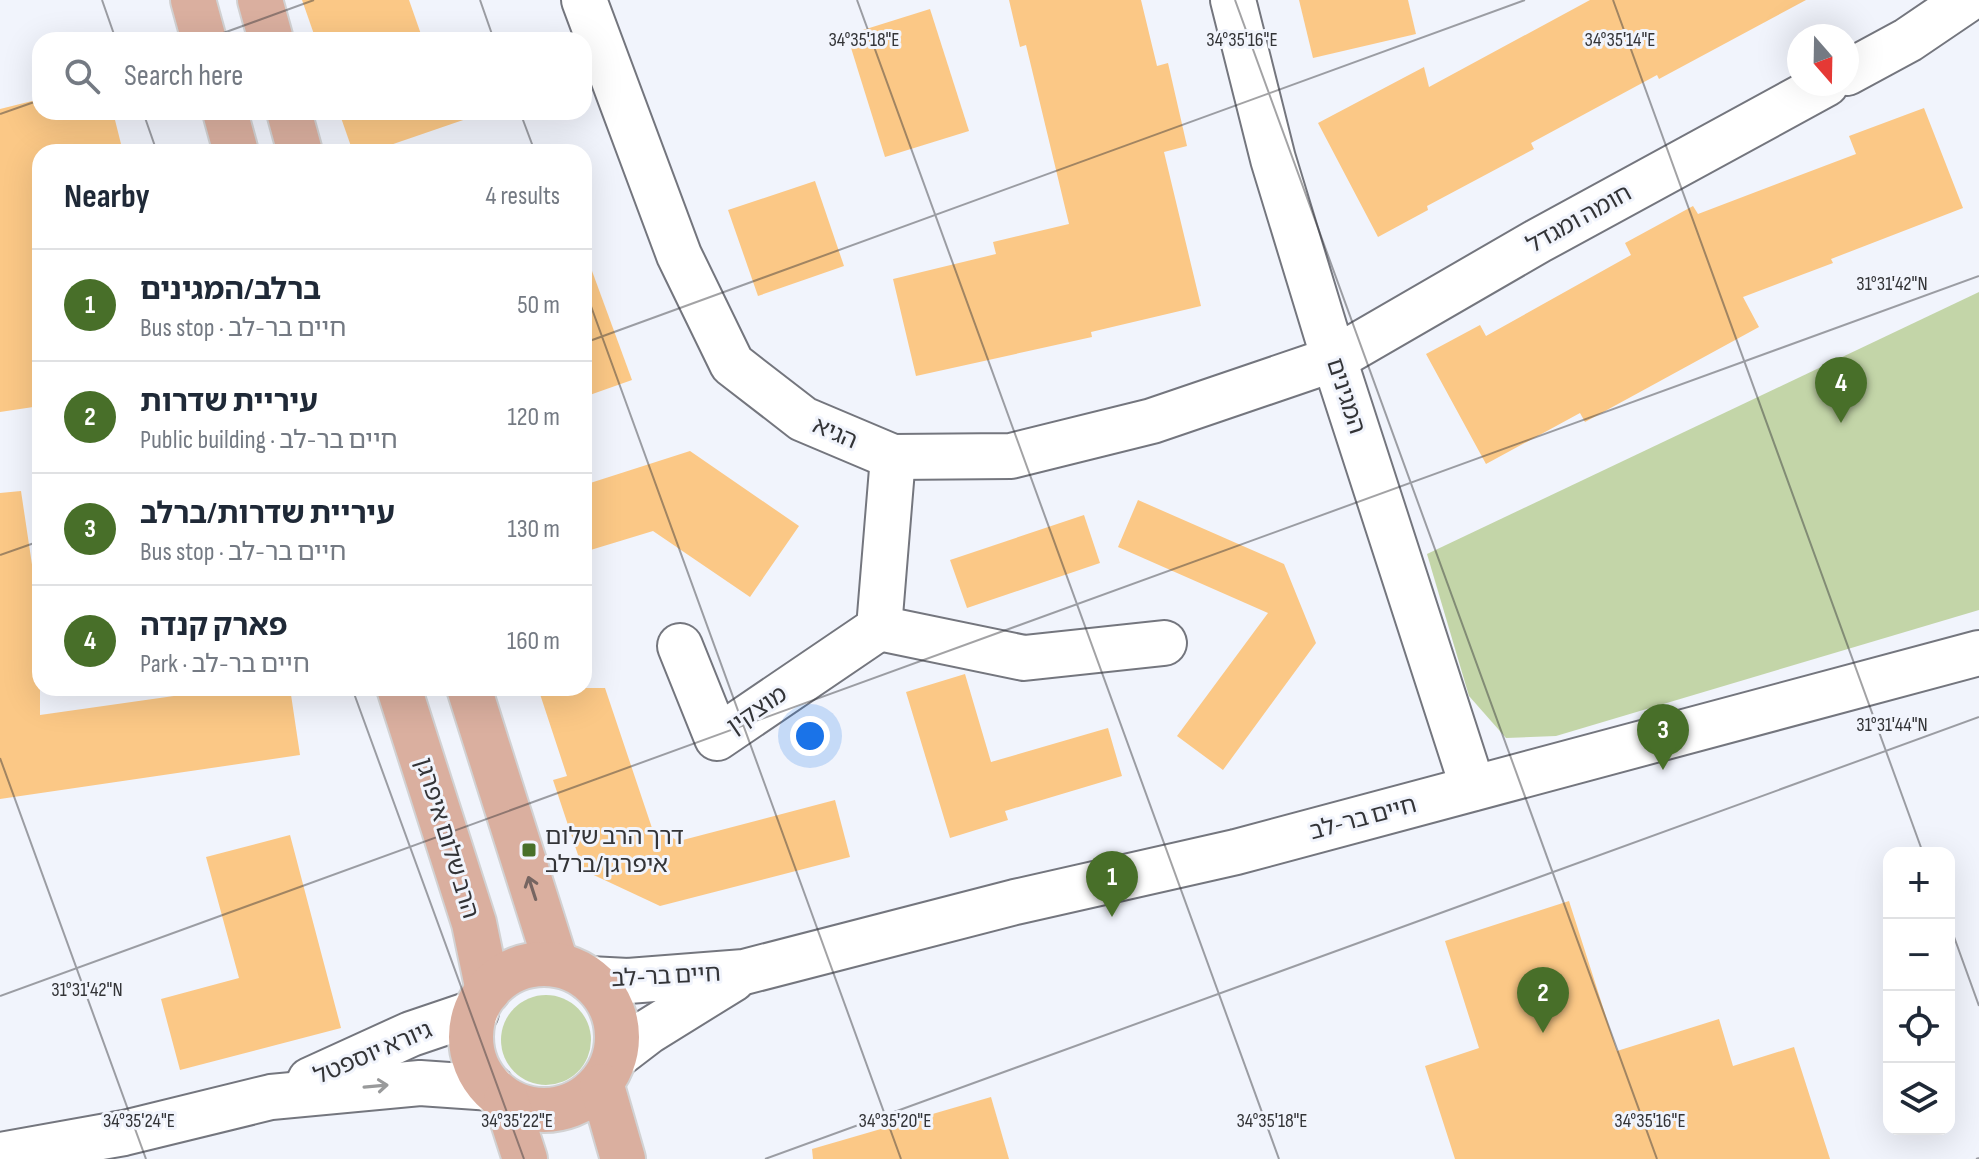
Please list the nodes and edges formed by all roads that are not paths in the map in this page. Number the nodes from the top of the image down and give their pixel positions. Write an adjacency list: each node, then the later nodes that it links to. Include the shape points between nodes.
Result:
1 (193, 0): 6 (main road)
2 (260, 0): 7 (main road)
3 (584, 0): 15 (street, הגיא, via 679,255 732,364 803,419)
4 (1233, 0): 14 (street, המגינים, via 1273,159)
5 (1967, 0): 8 (street)
6 (202, 32)
7 (269, 32)
8 (1859, 67)
9 (1804, 96): 14 (street, חומה ומגדל)
10 (227, 120): 12 (main road)
11 (291, 120): 13 (main road)
12 (234, 144)
13 (298, 144)
14 (1334, 359): 15 (street, הגיא, via 1152,421 1011,456); 22 (street, המגינים)
15 (893, 457): 16 (street)
16 (879, 628): 17 (street, via 1024,658); 18 (street, מוצקין, via 717,738)
17 (1164, 643)
18 (680, 646)
19 (1979, 653): 22 (street, חיים בר-לב)
20 (402, 696): 25 (main road, הרב שלום איפרגן, via 474,923)
21 (472, 696): 23 (main road, one-way to 21)
22 (1473, 788): 24 (street, חיים בר-לב, via 1236,852)
23 (572, 971): 24 (street, חיים בר-לב, via 628,981); 25 (main road, via 535,964 516,969); 26 (main road, via 607,997 615,1018 617,1040)
24 (744, 972): 26 (street, חיים בר-לב, via 661,1023)
25 (482, 1001): 27 (main road, via 471,1033 473,1054); 28 (street, גיורא יוספטל)
26 (608, 1072): 27 (main road, via 582,1099 560,1108 537,1110); 31 (main road)
27 (499, 1094): 28 (street, גיורא יוספטל, one-way to 27, via 420,1083); 30 (main road)
28 (271, 1097): 29 (street, גיורא יוספטל, via 124,1133)
29 (0, 1155)
30 (525, 1159)
31 (623, 1159)

